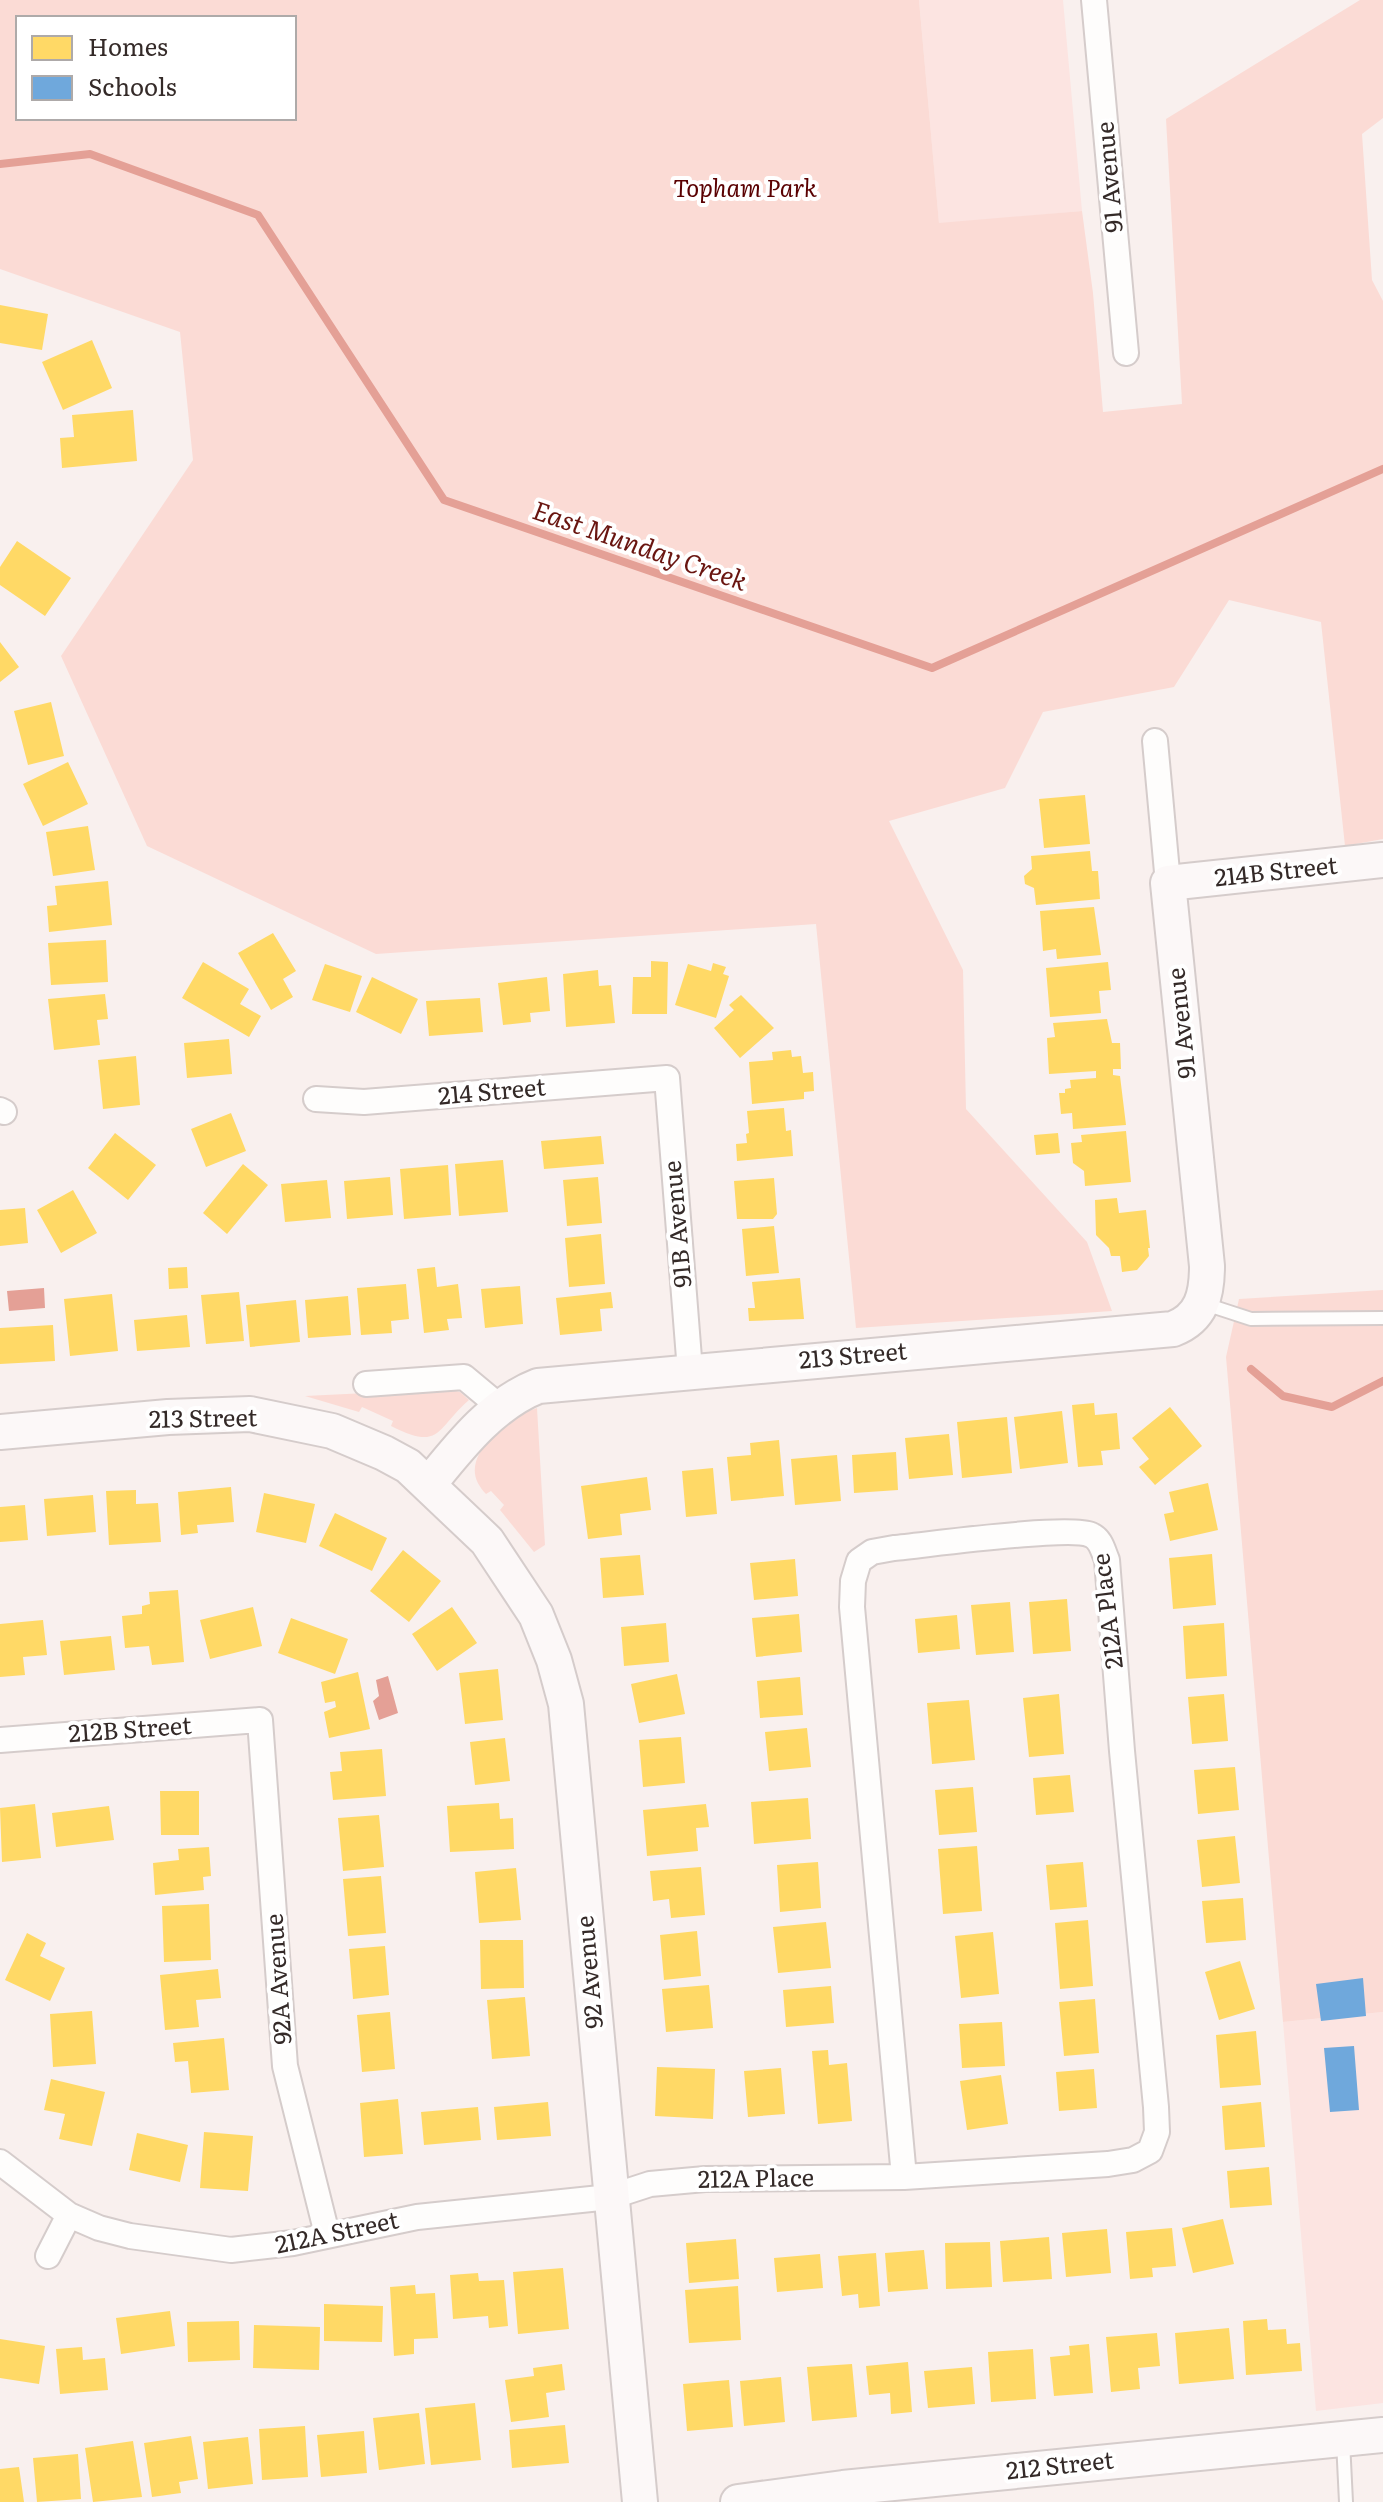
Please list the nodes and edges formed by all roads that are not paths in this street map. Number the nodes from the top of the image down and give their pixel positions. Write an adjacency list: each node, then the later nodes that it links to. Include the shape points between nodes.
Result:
1 (1094, 0): 2 (street, 91 Avenue)
2 (1126, 353)
3 (1155, 741): 5 (street, 91 Avenue)
4 (1383, 860): 5 (street, 214B Street)
5 (1168, 883): 8 (street, 91 Avenue, via 1207,1266)
6 (667, 1078): 7 (street, 214 Street, via 364,1102); 10 (street, 91B Avenue)
7 (316, 1099)
8 (1202, 1304): 9 (lane, via 1251,1319); 10 (street, 213 Street, via 1194,1317 1173,1329)
9 (1383, 1318)
10 (690, 1371): 12 (street, 213 Street, via 538,1386)
11 (366, 1384): 12 (street, via 464,1377)
12 (500, 1407): 14 (street, 213 Street)
13 (0, 1432): 14 (street, 213 Street, via 250,1414 332,1431 408,1466)
14 (429, 1484): 19 (street, 92 Avenue, via 487,1541 536,1615 566,1704)
15 (260, 1720): 16 (street, 212B Street); 21 (street, 92A Avenue, via 285,2066)
16 (0, 1740)
17 (0, 2162): 20 (street, 212A Street)
18 (904, 2177): 18 (street, 212A Place, via 1133,2160 1150,2151 1157,2132 1107,1560 1090,1534 872,1552 859,1561 853,1581); 19 (street, 212A Place, via 705,2179 650,2184)
19 (610, 2197): 21 (street, 212A Street, via 417,2217); 26 (street, 92 Avenue)
20 (69, 2215): 21 (street, 212A Street, via 130,2236 231,2250); 22 (street)
21 (327, 2234)
22 (48, 2256)
23 (1383, 2435): 24 (street, 212 Street)
24 (1343, 2440): 25 (street, 212 Street); 28 (lane)
25 (843, 2495): 27 (street, 212 Street)
26 (640, 2502)
27 (738, 2502)
28 (1346, 2502)

